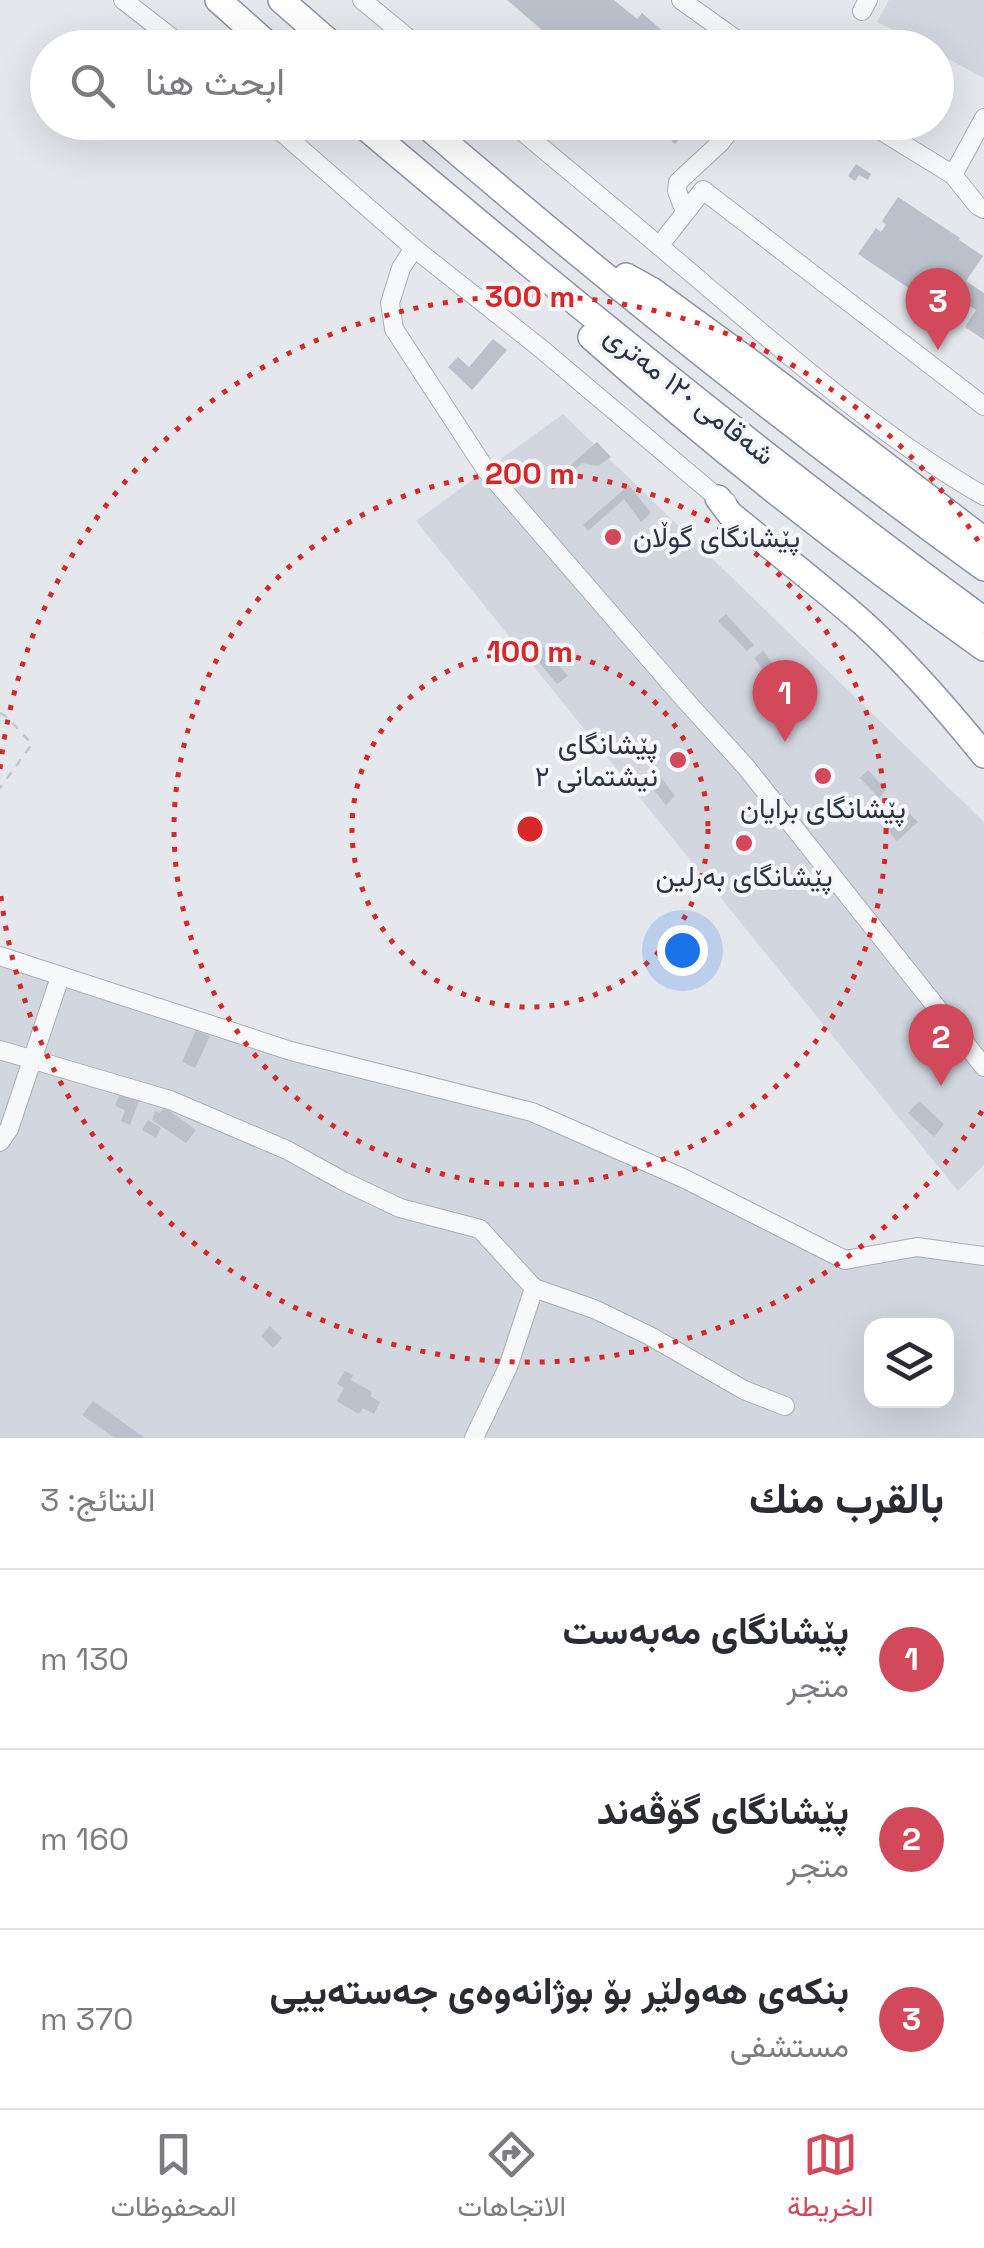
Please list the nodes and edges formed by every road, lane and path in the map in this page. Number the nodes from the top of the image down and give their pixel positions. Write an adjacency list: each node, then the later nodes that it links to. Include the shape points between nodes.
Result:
1 (123, 0): 8 (street)
2 (137, 0): 9 (street)
3 (218, 0): 10 (highway)
4 (281, 0): 11 (highway)
5 (296, 0): 12 (highway)
6 (680, 0): 14 (street)
7 (365, 2): 13 (street)
8 (164, 30)
9 (165, 30)
10 (252, 30)
11 (315, 30)
12 (320, 30)
13 (398, 30)
14 (722, 30)
15 (984, 118): 22 (street)
16 (291, 140): 26 (street)
17 (380, 140): 28 (highway, شەقامی ١٢٠ مەتری)
18 (444, 140): 27 (highway, شەقامی ١٢٠ مەتری)
19 (532, 140): 25 (street)
20 (722, 140): 24 (street, via 678,182)
21 (896, 140): 22 (street)
22 (953, 175): 23 (street)
23 (984, 209)
24 (685, 212): 25 (street); 30 (street, via 703,190)
25 (659, 246): 29 (street)
26 (414, 248): 33 (street); 48 (street, via 390,303 394,330 486,470 746,767)
27 (585, 257): 34 (highway, via 653,291); 35 (highway, شەقامی ١٢٠ مەتری)
28 (524, 262): 36 (highway, via 575,323 657,396); 37 (highway, شەقامی ١٢٠ مەتری)
29 (707, 286): 31 (street); 32 (street, via 874,424)
30 (984, 406)
31 (984, 483)
32 (984, 496)
33 (718, 498): 41 (street, via 899,642); 42 (highway, via 862,622)
34 (984, 540)
35 (984, 568)
36 (873, 569): 38 (highway); 39 (highway)
37 (984, 620)
38 (984, 648)
39 (984, 664)
40 (0, 713): 43 (path, via 32,744)
41 (984, 739)
42 (984, 755)
43 (0, 788)
44 (0, 956): 45 (street)
45 (60, 977): 47 (street); 50 (street, via 291,1051 532,1112 845,1260 918,1247)
46 (0, 1050): 47 (street)
47 (32, 1058): 49 (street); 51 (street, via 170,1100 400,1208 480,1228)
48 (984, 1068)
49 (0, 1142)
50 (984, 1256)
51 (534, 1288): 52 (street, via 622,1322); 53 (street)
52 (786, 1406)
53 (476, 1437)

